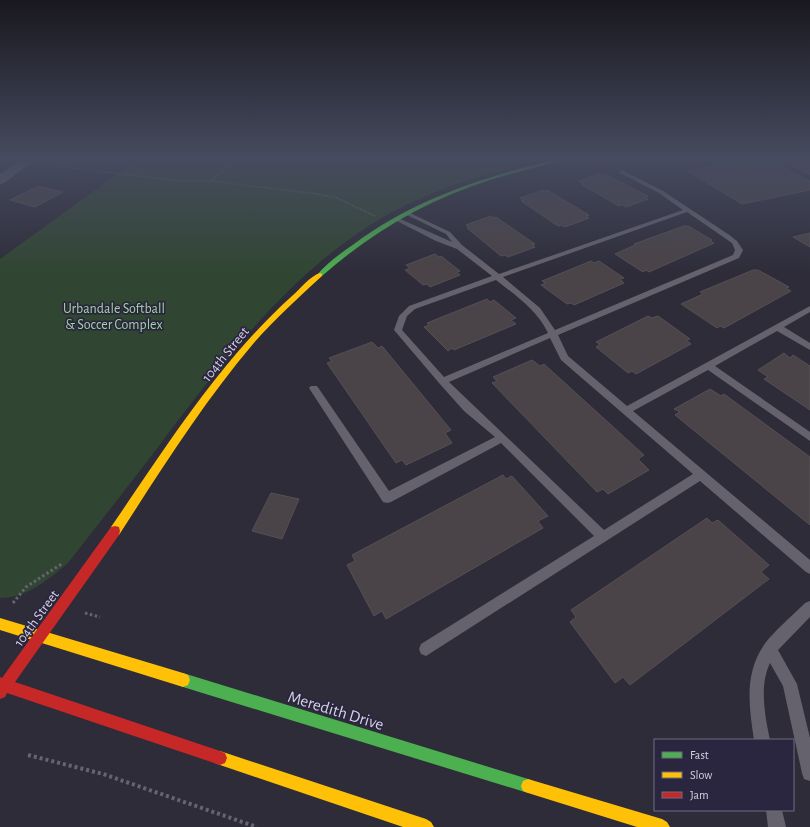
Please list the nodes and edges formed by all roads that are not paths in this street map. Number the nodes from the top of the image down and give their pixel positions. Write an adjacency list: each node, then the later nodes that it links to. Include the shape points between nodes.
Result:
1 (448, 196): 4 (street, 104th Street)
2 (667, 196): 3 (lane)
3 (688, 210): 7 (lane); 10 (lane, via 735,242 739,250 736,256)
4 (406, 213): 5 (street, 104th Street); 6 (lane, via 448,233)
5 (396, 219): 6 (lane, via 438,240); 23 (street, 104th Street, via 344,253 324,270 243,351)
6 (459, 247): 7 (lane)
7 (498, 277): 10 (lane, via 537,310 548,324); 13 (lane, via 408,308 402,316 398,330)
8 (810, 309): 9 (lane)
9 (777, 327): 11 (lane); 12 (lane)
10 (552, 335): 13 (lane); 15 (lane, via 564,358)
11 (810, 347)
12 (708, 365): 15 (lane); 16 (lane)
13 (442, 381): 17 (lane)
14 (314, 388): 17 (lane, via 387,498)
15 (626, 411): 18 (lane)
16 (810, 437)
17 (502, 438): 19 (lane)
18 (701, 475): 19 (lane); 20 (lane)
19 (603, 537): 25 (lane)
20 (810, 568)
21 (810, 608): 24 (lane)
22 (0, 624): 23 (street, Meredith Drive)
23 (40, 636): 26 (street, 104th Street); 31 (street, Meredith Drive)
24 (769, 648): 27 (lane, via 758,672 757,710); 28 (lane, via 790,684)
25 (426, 649)
26 (2, 687): 30 (street)
27 (762, 739)
28 (810, 773)
29 (774, 811): 32 (lane)
30 (426, 827)
31 (662, 827)
32 (776, 827)

